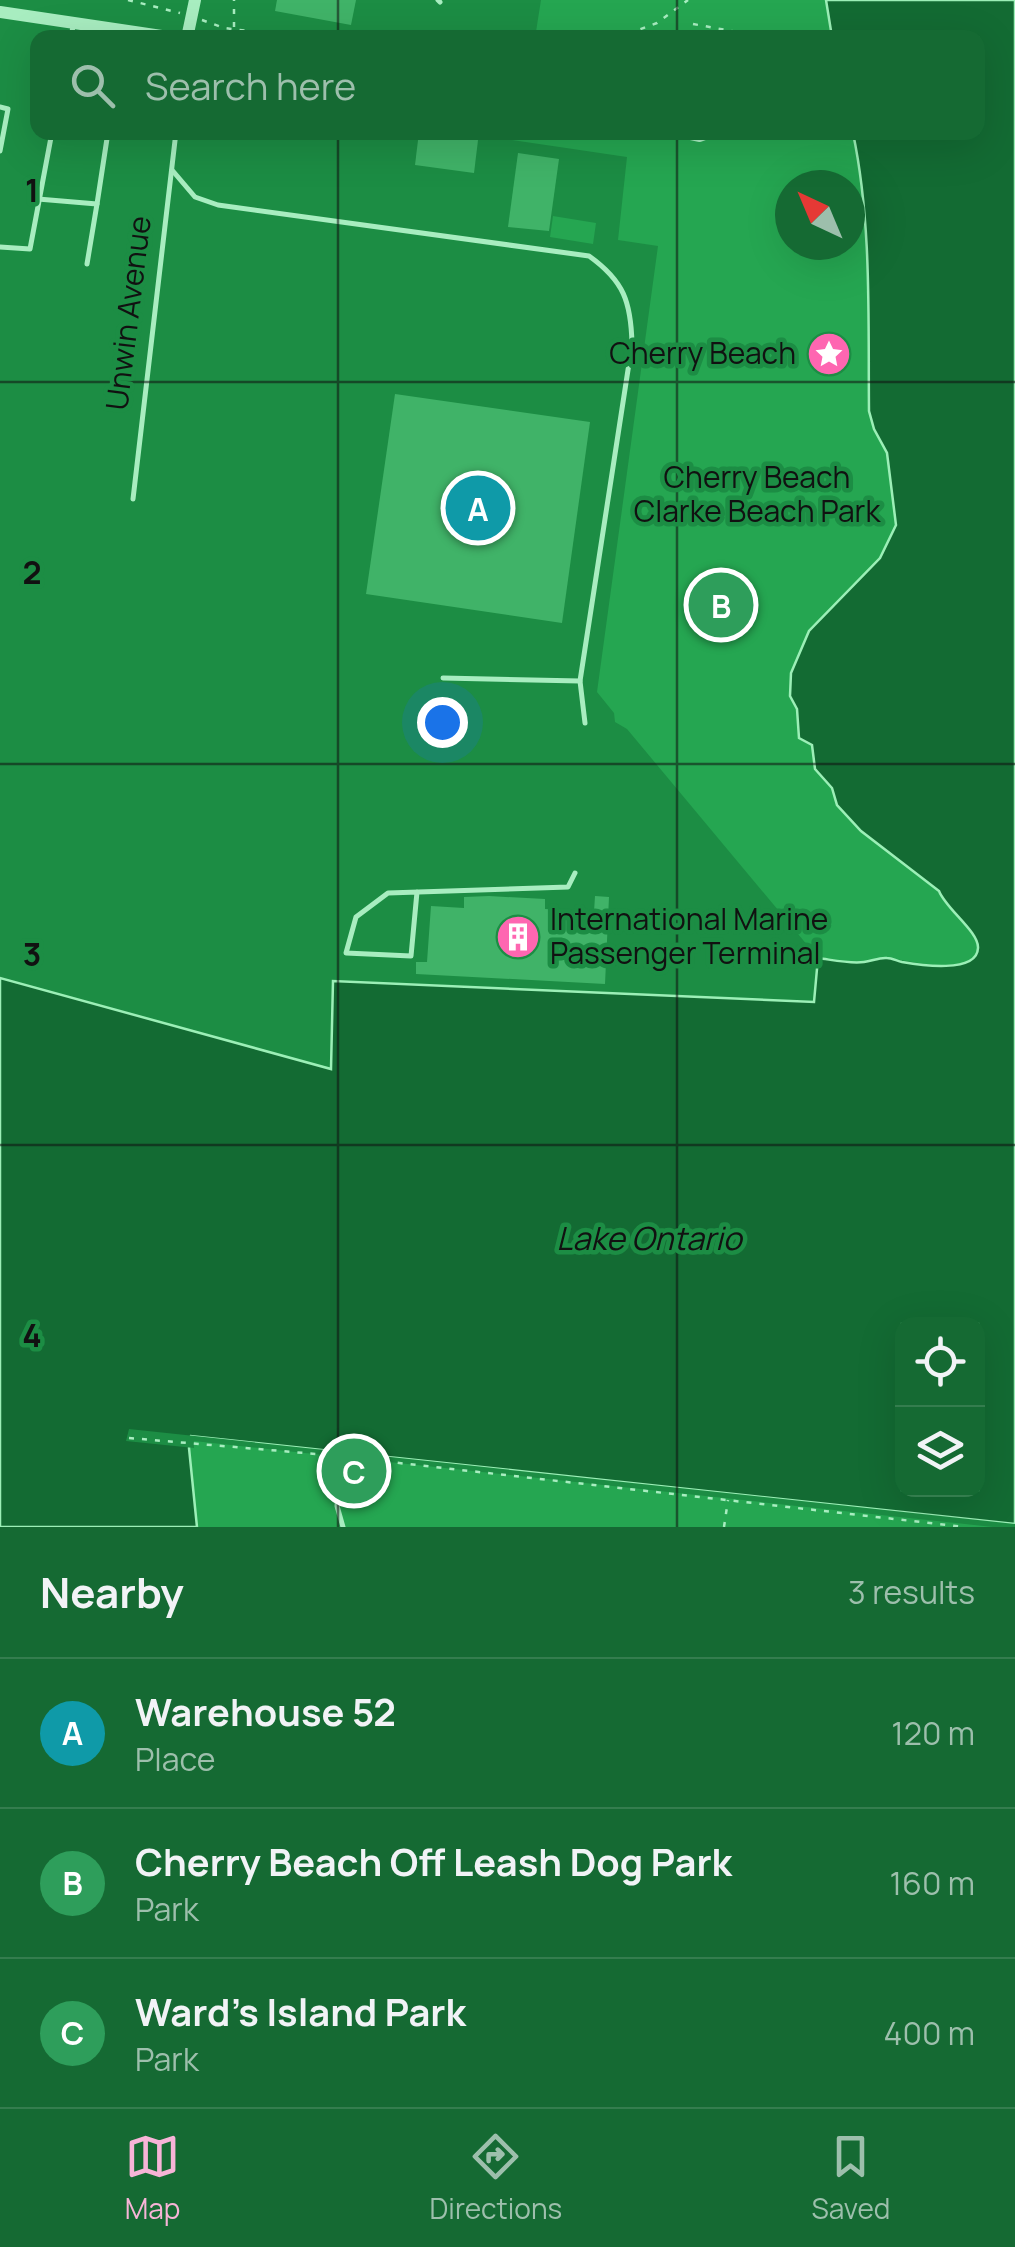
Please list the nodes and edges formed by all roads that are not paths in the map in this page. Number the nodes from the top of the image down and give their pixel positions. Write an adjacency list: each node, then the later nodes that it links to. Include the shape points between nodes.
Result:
1 (195, 0): 6 (street)
2 (0, 12): 3 (street)
3 (74, 23): 4 (lane); 5 (street)
4 (73, 30)
5 (122, 30)
6 (189, 30)
7 (0, 107): 11 (lane, via 8,108)
8 (50, 140): 13 (lane)
9 (107, 140): 14 (lane)
10 (175, 140): 12 (lane, Unwin Avenue)
11 (0, 151)
12 (172, 170): 17 (lane, Unwin Avenue); 19 (lane, via 195,197 218,205 589,256 622,288 632,344)
13 (38, 199): 14 (lane); 15 (lane, via 30,249)
14 (97, 204): 16 (lane)
15 (0, 246)
16 (87, 264)
17 (132, 500)
18 (443, 678): 19 (lane)
19 (580, 681): 20 (lane)
20 (585, 722)
21 (576, 873): 22 (lane, via 568,887)
22 (417, 892): 22 (lane, via 388,893 356,918 346,953 410,956)
23 (339, 1456): 24 (lane)
24 (342, 1527)

